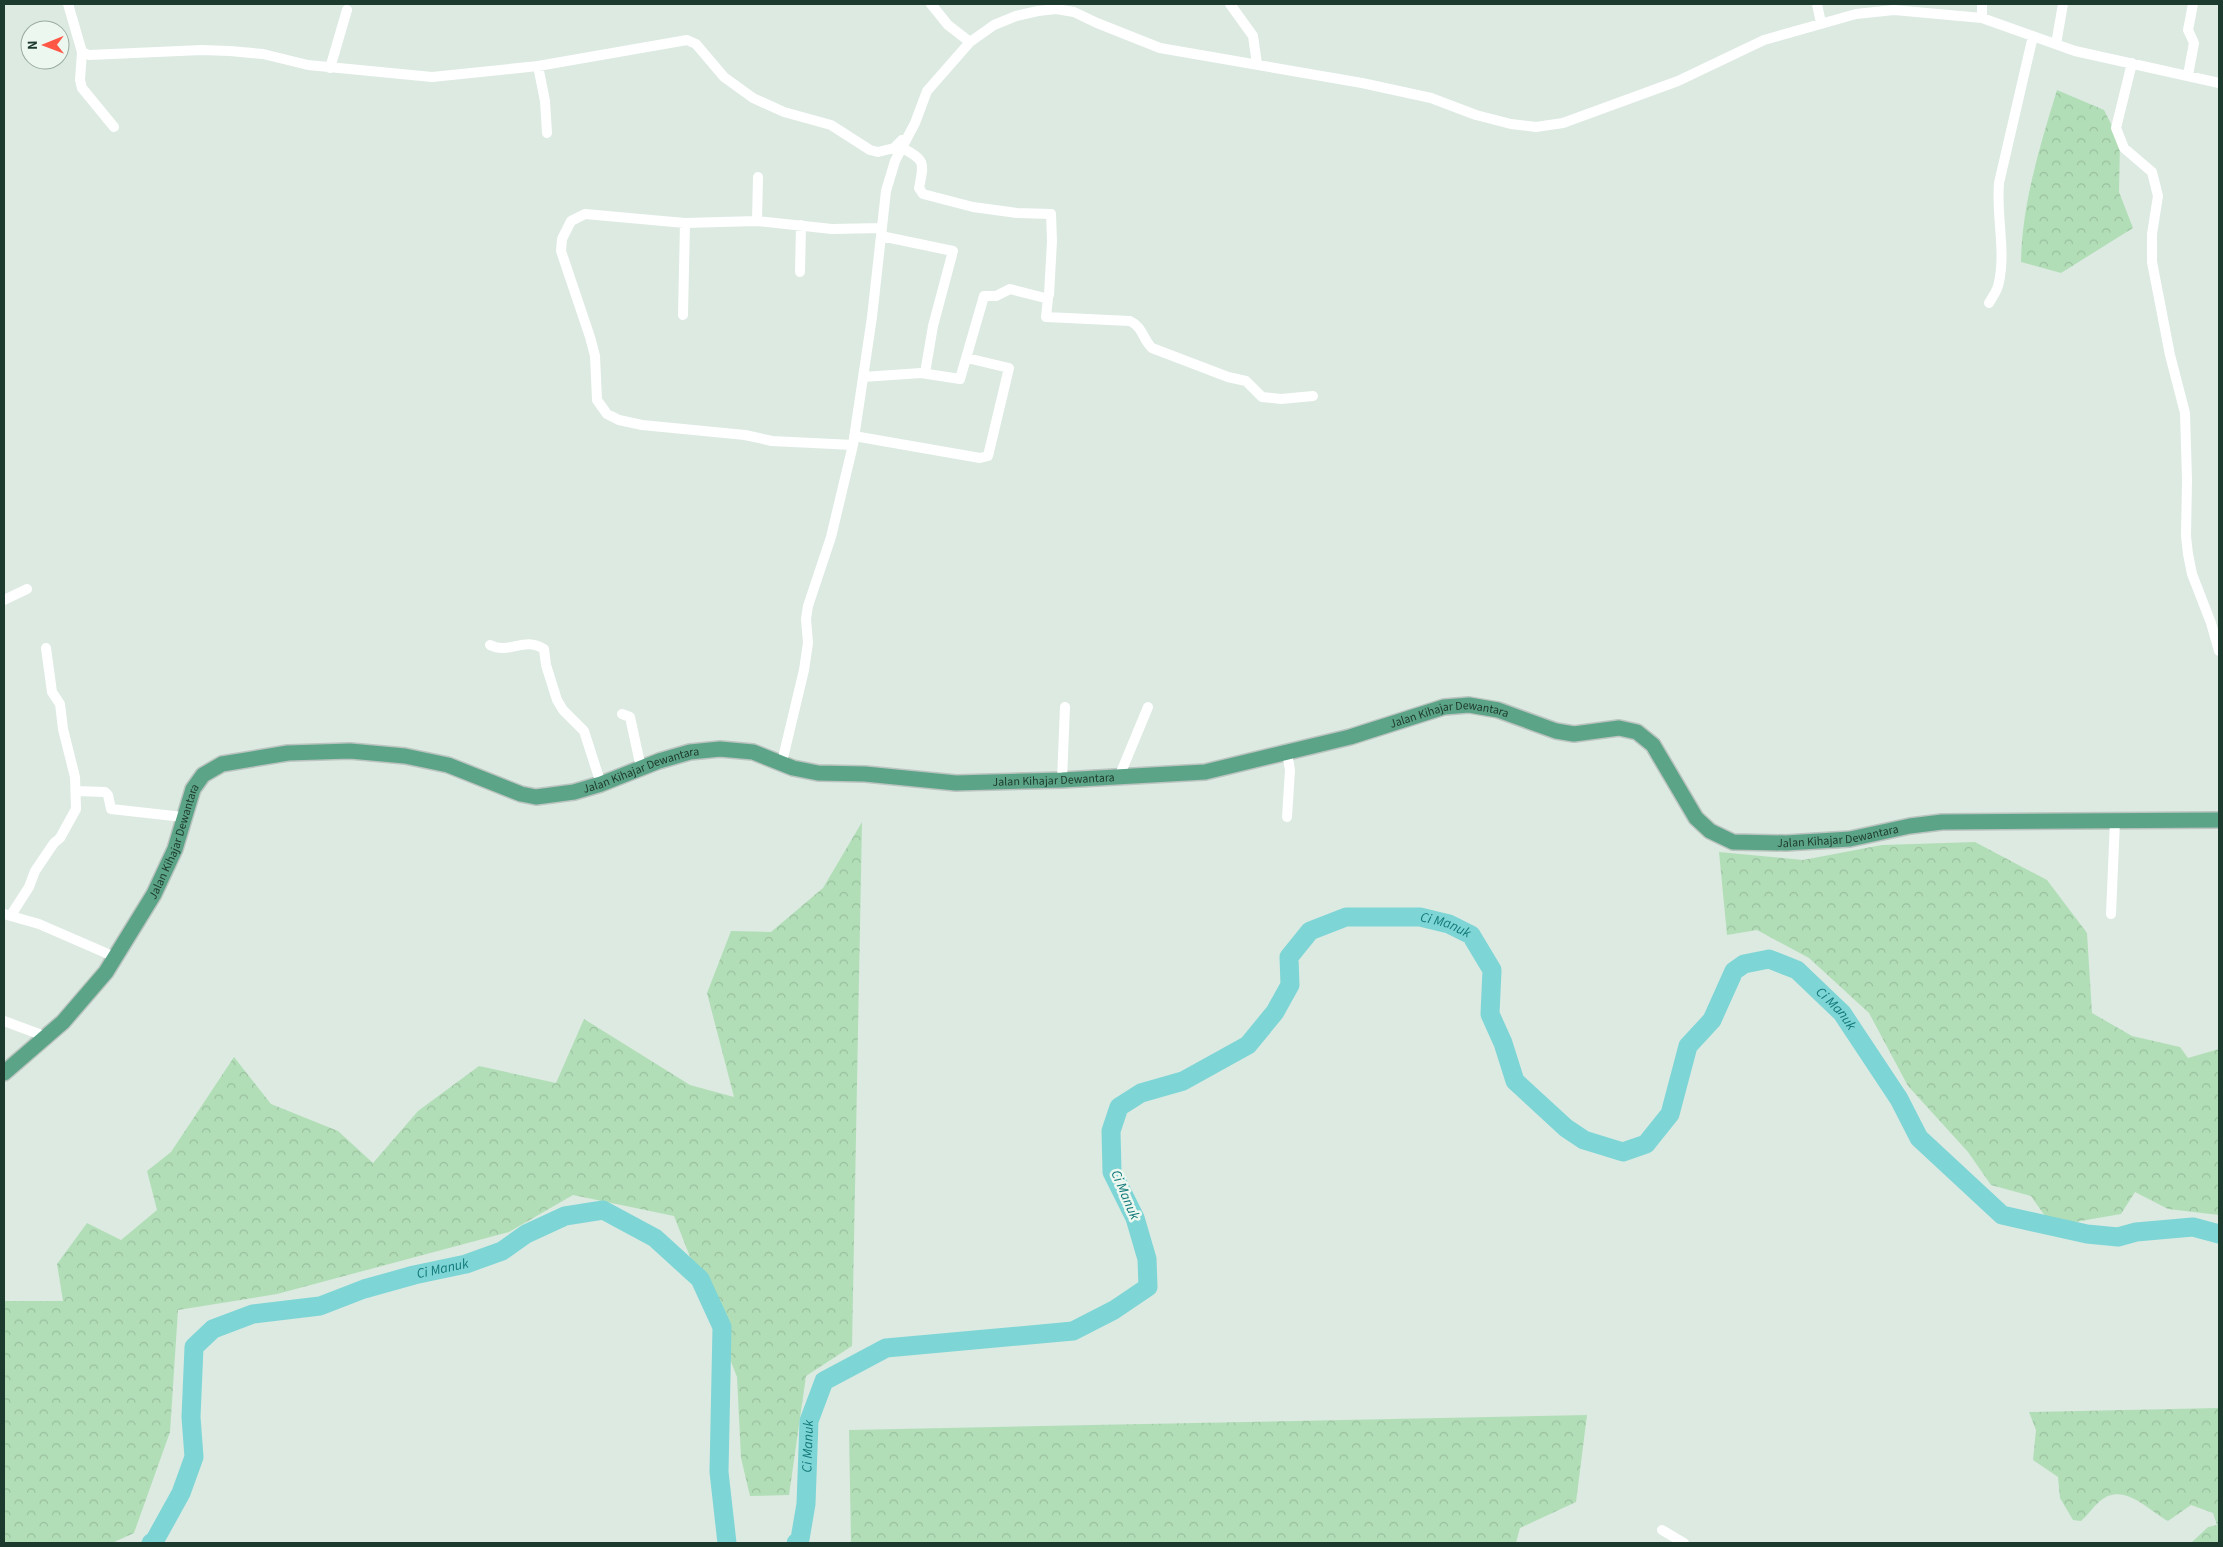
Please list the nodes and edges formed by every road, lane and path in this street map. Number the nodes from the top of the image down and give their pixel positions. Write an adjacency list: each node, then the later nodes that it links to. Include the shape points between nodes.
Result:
1 (68, 4): 15 (street)
2 (931, 4): 13 (street, via 948,25)
3 (1230, 4): 17 (street, via 1253,36)
4 (1817, 4): 11 (street)
5 (1982, 4): 10 (street)
6 (2063, 4): 14 (street)
7 (2193, 4): 20 (street, via 2188,30 2194,42)
8 (1030, 8): 13 (street, via 994,25); 17 (street, via 1074,12 1160,48)
9 (347, 10): 19 (street)
10 (1982, 18): 11 (street, via 1894,10 1856,14); 12 (street)
11 (1821, 23): 17 (street, via 1764,40 1678,81 1608,108 1563,123 1536,127 1476,115 1431,98)
12 (2033, 36): 14 (street); 33 (street, via 1998,184 2000,270 1997,290)
13 (970, 42): 22 (street, via 934,80)
14 (2056, 44): 16 (street)
15 (82, 52): 19 (street, via 101,56 230,51 263,54); 23 (street, via 82,88)
16 (2132, 63): 20 (street); 44 (street, via 2116,128 2120,142 2152,172 2156,184 2158,196 2152,234 2152,262 2185,413 2188,554)
17 (1257, 64)
18 (538, 66): 19 (street, via 432,76); 22 (street, via 687,40 696,44 724,76 753,98 784,112 831,125 870,150 878,152 894,148); 24 (street)
19 (330, 68)
20 (2188, 75): 21 (street)
21 (2219, 83)
22 (916, 123): 25 (street)
23 (114, 127)
24 (548, 133)
25 (902, 148): 30 (street, via 886,191); 32 (street, via 923,162 919,189 923,194 973,207 1051,214)
26 (758, 177): 27 (street)
27 (757, 221): 28 (street); 29 (street)
28 (685, 223): 34 (street); 39 (street, via 585,214 571,220 566,229 562,239 563,260 595,356 597,400 601,408 619,420 642,425 745,435 772,442)
29 (801, 225): 30 (street); 31 (street)
30 (881, 232): 36 (street, via 954,251 933,326); 37 (street)
31 (800, 272)
32 (1048, 298): 35 (street, via 1010,289 996,296 984,296); 38 (street, via 1046,317 1130,321 1137,324 1152,348 1246,381 1262,397)
33 (1989, 303)
34 (683, 315)
35 (967, 358): 36 (street, via 960,379); 39 (street, via 1009,368 988,456 980,458)
36 (925, 373): 37 (street)
37 (862, 377): 39 (street)
38 (1313, 396)
39 (853, 440): 49 (street, via 831,537 808,606 804,670)
40 (27, 589): 41 (street)
41 (4, 600)
42 (490, 645): 53 (street, via 503,649 527,643 544,649 557,700 562,710 584,730)
43 (46, 648): 54 (street, via 51,687 60,704)
44 (2219, 651)
45 (1065, 707): 52 (street)
46 (1148, 707): 51 (street)
47 (622, 714): 50 (street, via 630,717)
48 (1287, 753): 51 (main road, Jalan Kihajar Dewantara, via 1205,772); 56 (street, via 1290,770); 58 (main road, Jalan Kihajar Dewantara, via 1444,707 1480,706 1565,732 1587,733 1619,728 1637,732 1653,745 1696,818 1710,831 1733,842 1850,839 1942,822)
49 (782, 762): 50 (main road, Jalan Kihajar Dewantara, via 753,752 720,748 690,752); 52 (main road, Jalan Kihajar Dewantara, via 793,768 818,773 956,783)
50 (642, 768): 53 (main road, Jalan Kihajar Dewantara)
51 (1119, 777): 52 (main road, Jalan Kihajar Dewantara)
52 (1062, 780)
53 (601, 784): 55 (main road, Jalan Kihajar Dewantara, via 536,797 432,761 372,752 308,751 214,767 197,783)
54 (76, 791): 55 (street, via 104,792 113,809); 59 (street, via 74,815 35,871 29,887)
55 (183, 817): 61 (main road, Jalan Kihajar Dewantara, via 158,886)
56 (1287, 817)
57 (2219, 820): 58 (main road, Jalan Kihajar Dewantara)
58 (2115, 821): 60 (street)
59 (7, 914): 61 (street, via 39,924)
60 (2111, 914)
61 (115, 957): 63 (main road, Jalan Kihajar Dewantara, via 84,1000)
62 (4, 1021): 63 (street)
63 (47, 1037): 64 (main road, Jalan Kihajar Dewantara)
64 (4, 1073)
65 (1662, 1530): 66 (street)
66 (1684, 1543)

